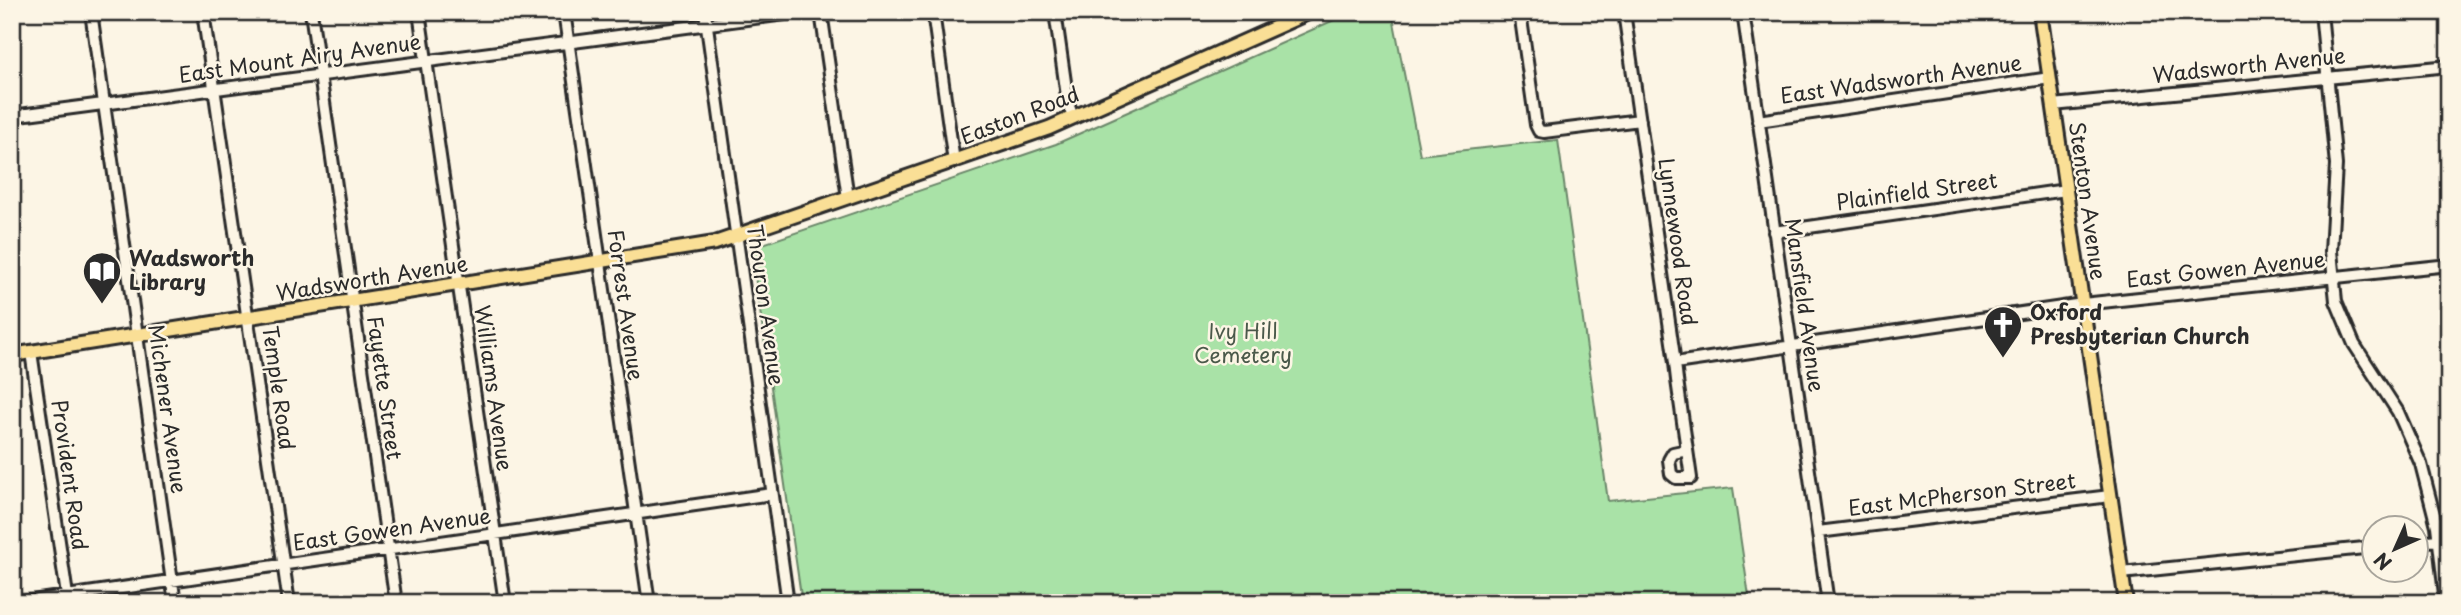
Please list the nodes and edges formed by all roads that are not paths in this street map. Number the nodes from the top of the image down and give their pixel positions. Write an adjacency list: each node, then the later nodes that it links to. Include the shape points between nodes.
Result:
1 (91, 12): 25 (street, Michener Avenue)
2 (204, 12): 24 (street, Temple Road)
3 (311, 12): 21 (street, Fayette Street)
4 (419, 12): 19 (street, Williams Avenue)
5 (564, 12): 18 (street, Forrest Avenue)
6 (705, 12): 17 (street, Thouron Avenue)
7 (800, 12): 17 (street, East Mount Airy Avenue)
8 (821, 12): 33 (street)
9 (933, 12): 31 (street)
10 (1055, 12): 28 (street)
11 (1310, 12): 28 (main road, Easton Road)
12 (1520, 12): 29 (street, via 1539,131)
13 (1624, 12): 29 (street, Lynnewood Road)
14 (1743, 12): 30 (street, Mansfield Avenue)
15 (2040, 12): 22 (main road, Stenton Avenue)
16 (2320, 12): 23 (street)
17 (706, 25): 18 (street, East Mount Airy Avenue); 35 (street, Thouron Avenue)
18 (568, 43): 19 (street, East Mount Airy Avenue); 36 (street, Forrest Avenue)
19 (427, 61): 21 (street, East Mount Airy Avenue); 39 (street, Williams Avenue)
20 (2449, 66): 23 (street, Wadsworth Avenue)
21 (320, 76): 24 (street, East Mount Airy Avenue); 40 (street, Fayette Street)
22 (2050, 78): 26 (main road, Stenton Avenue); 30 (street, East Wadsworth Avenue)
23 (2327, 78): 26 (street, Wadsworth Avenue); 38 (street, via 2336,165)
24 (215, 90): 25 (street, East Mount Airy Avenue); 42 (street, Temple Road)
25 (103, 105): 27 (street, East Mount Airy Avenue); 43 (street, Michener Avenue)
26 (2053, 105): 32 (main road, Stenton Avenue)
27 (12, 116)
28 (1073, 118): 31 (main road, Easton Road)
29 (1640, 120): 47 (street, Lynnewood Road)
30 (1758, 121): 34 (street, Mansfield Avenue)
31 (954, 162): 33 (main road, Easton Road)
32 (2066, 190): 34 (street, Plainfield Street); 41 (main road, Stenton Avenue)
33 (848, 198): 35 (main road, Easton Road)
34 (1774, 232): 44 (street, Mansfield Avenue)
35 (736, 236): 36 (main road, Wadsworth Avenue); 49 (street, Thouron Avenue)
36 (600, 263): 39 (main road, Wadsworth Avenue); 51 (street, Forrest Avenue)
37 (2449, 265): 38 (street, East Gowen Avenue)
38 (2333, 278): 41 (street, East Gowen Avenue); 54 (street, via 2349,334 2416,450)
39 (459, 284): 40 (main road, Wadsworth Avenue); 53 (street, Williams Avenue)
40 (352, 301): 42 (main road, Wadsworth Avenue); 56 (street, Fayette Street)
41 (2083, 304): 44 (street, East Gowen Avenue); 50 (main road, Stenton Avenue)
42 (248, 318): 43 (main road, Wadsworth Avenue); 57 (street, Temple Road)
43 (137, 335): 45 (main road, Wadsworth Avenue); 59 (street, Michener Avenue)
44 (1791, 346): 47 (street, East Gowen Avenue); 52 (street, Mansfield Avenue)
45 (31, 352): 46 (main road, Wadsworth Avenue); 60 (street, Provident Road)
46 (12, 355)
47 (1675, 363): 48 (street, Lynnewood Road)
48 (1687, 450): 48 (street, Lynnewood Road, via 1673,453 1668,464 1673,476 1680,479 1691,478)
49 (772, 494): 51 (street, East Gowen Avenue); 67 (street, Thouron Avenue)
50 (2110, 496): 52 (street, East McPherson Street); 58 (main road, Stenton Avenue)
51 (636, 514): 53 (street, East Gowen Avenue); 66 (street, Forrest Avenue)
52 (1818, 532): 68 (street, Mansfield Avenue)
53 (495, 534): 56 (street, East Gowen Avenue); 65 (street, Williams Avenue)
54 (2444, 539): 70 (street)
55 (2360, 548): 58 (street)
56 (388, 550): 57 (street, East Gowen Avenue); 64 (street, Fayette Street)
57 (284, 565): 59 (street, East Gowen Avenue); 63 (street, Temple Road)
58 (2121, 573): 69 (main road, Stenton Avenue)
59 (172, 581): 60 (street, East Gowen Avenue); 62 (street, Michener Avenue)
60 (67, 599): 61 (street, East Gowen Avenue)
61 (18, 603)
62 (175, 603)
63 (289, 603)
64 (396, 603)
65 (505, 603)
66 (649, 603)
67 (788, 603)
68 (1828, 603)
69 (2126, 603)
70 (2446, 603)

